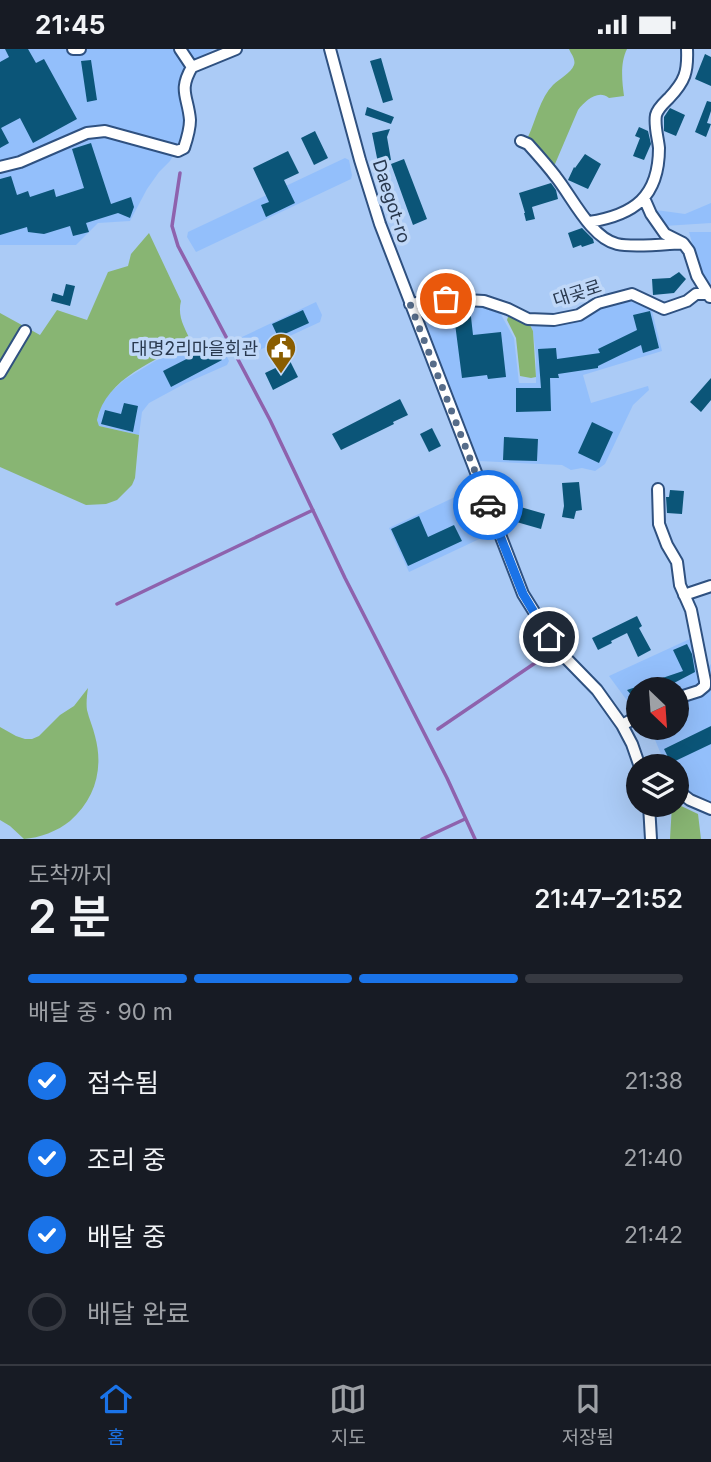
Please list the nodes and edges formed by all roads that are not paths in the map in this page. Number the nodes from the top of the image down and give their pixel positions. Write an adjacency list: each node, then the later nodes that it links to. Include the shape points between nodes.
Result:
1 (73, 49): 2 (street)
2 (80, 49)
3 (180, 49): 7 (street)
4 (236, 49): 7 (street)
5 (330, 49): 14 (street, Daegot-ro, via 380,225)
6 (687, 49): 10 (street, via 684,78 655,118 657,174)
7 (192, 67): 9 (street, via 184,88 190,127 184,148 178,151 96,131)
8 (521, 141): 11 (street, via 557,177)
9 (0, 167)
10 (644, 198): 11 (street, via 618,215); 12 (street, via 665,234)
11 (589, 222): 12 (street, via 616,244)
12 (682, 243): 13 (street)
13 (710, 296): 14 (street, 대곶로, via 696,294 664,309 632,295 554,320 528,319 484,301 446,299)
14 (410, 304): 22 (street, Daegot-ro, via 523,594 558,650 597,690)
15 (25, 331): 16 (street)
16 (0, 373)
17 (658, 489): 19 (street, via 659,524 677,562)
18 (711, 586): 19 (street)
19 (684, 595): 20 (street, via 705,681 705,686)
20 (690, 694)
21 (626, 723): 22 (street)
22 (622, 725): 23 (street, Daegot-ro)
23 (635, 754)
24 (689, 799): 25 (street)
25 (711, 809)
26 (650, 817): 27 (street)
27 (651, 839)

